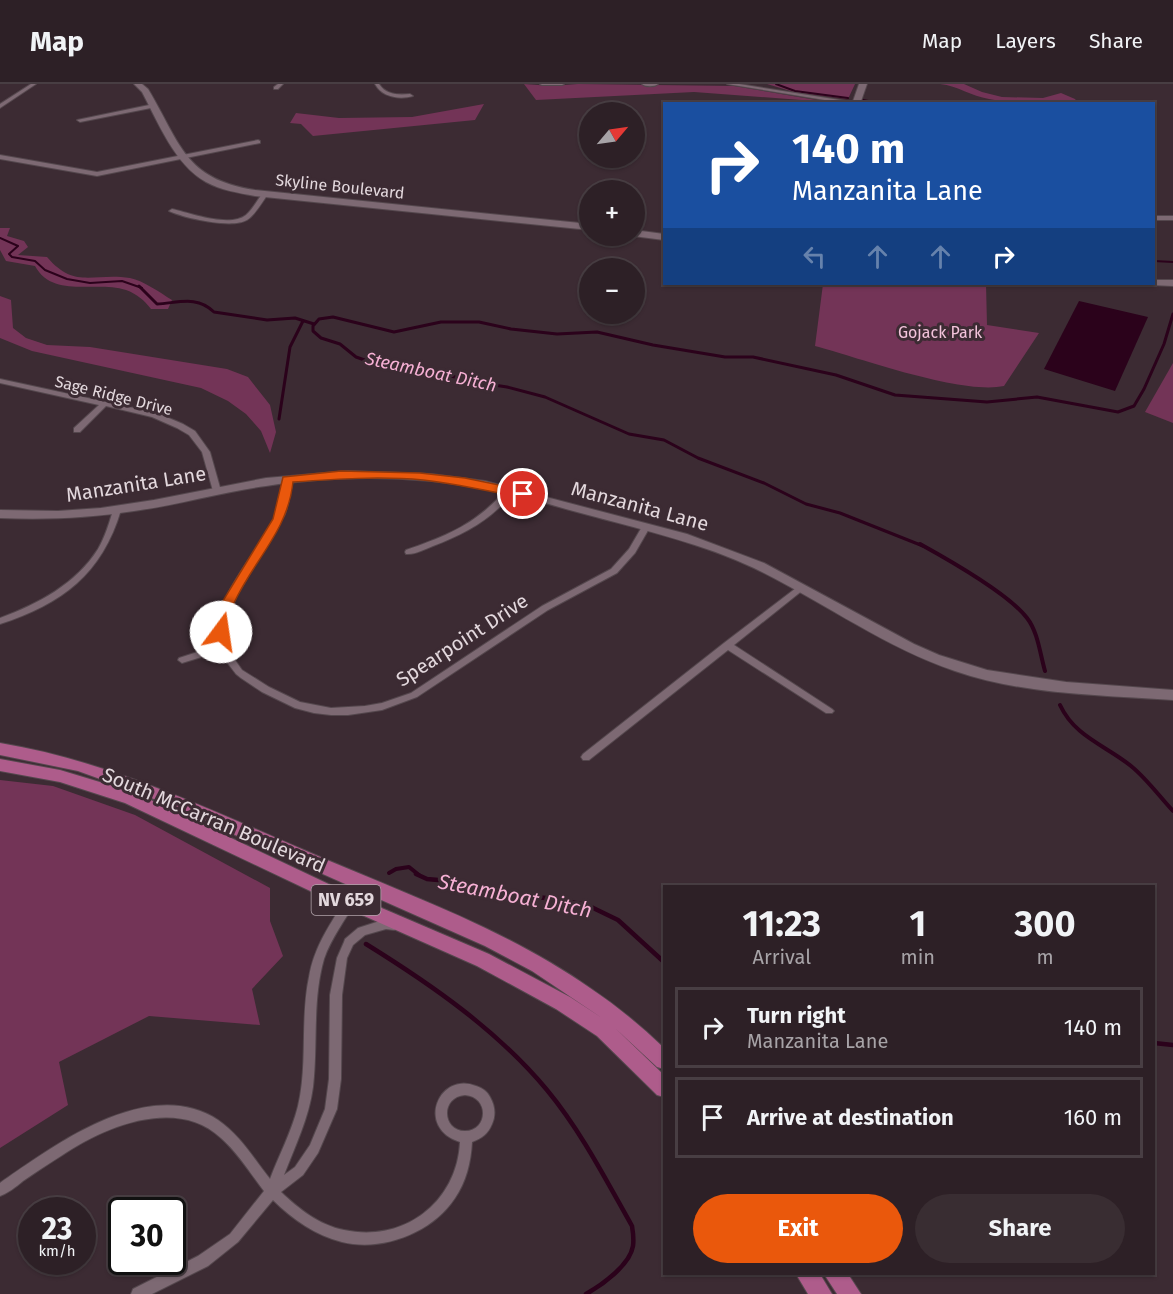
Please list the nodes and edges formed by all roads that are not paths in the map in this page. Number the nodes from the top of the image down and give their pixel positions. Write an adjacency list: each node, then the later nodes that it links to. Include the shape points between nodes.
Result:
1 (34, 84): 15 (street)
2 (138, 84): 16 (street, Skyline Boulevard)
3 (377, 84): 12 (street, via 387,94)
4 (542, 84): 5 (street)
5 (562, 84)
6 (644, 84): 7 (street)
7 (656, 84)
8 (729, 84): 11 (street)
9 (759, 84): 11 (street)
10 (863, 84): 14 (street)
11 (780, 92): 13 (street)
12 (410, 96)
13 (849, 102)
14 (856, 102)
15 (0, 106)
16 (154, 106): 17 (street); 20 (street, Skyline Boulevard)
17 (80, 120)
18 (258, 142): 20 (street)
19 (0, 157): 20 (street, via 97,174)
20 (185, 157): 21 (street, Skyline Boulevard, via 208,180)
21 (266, 194): 22 (street, via 247,217 237,222); 25 (street, Skyline Boulevard)
22 (172, 211)
23 (1155, 218): 24 (street)
24 (1173, 218)
25 (579, 225)
26 (645, 234): 27 (street)
27 (663, 237)
28 (1155, 283): 29 (street)
29 (1173, 283)
30 (0, 381): 31 (street, Sage Ridge Drive)
31 (103, 405): 32 (street); 34 (street, Sage Ridge Drive, via 160,417 192,433 206,452)
32 (77, 430)
33 (287, 479): 34 (street, Manzanita Lane); 35 (street, Manzanita Lane, via 395,475); 43 (street, via 279,519 227,604 221,632)
34 (217, 491): 36 (street, Manzanita Lane)
35 (510, 491): 38 (street, Manzanita Lane); 39 (street, via 477,524)
36 (117, 510): 37 (street, Manzanita Lane, via 61,515); 41 (street, via 107,542 88,570 53,596)
37 (0, 514)
38 (646, 527): 40 (street, Manzanita Lane, via 719,549); 43 (street, Spearpoint Drive, via 626,559 609,575 545,608 414,695 378,708 338,712 288,702 249,680)
39 (409, 552)
40 (800, 588): 42 (street); 45 (street, Manzanita Lane, via 904,644 965,669 1022,682)
41 (0, 621)
42 (728, 645): 46 (street); 48 (street)
43 (223, 647): 44 (street)
44 (182, 660)
45 (1173, 695)
46 (829, 711)
47 (0, 749): 51 (main road, South McCarran Boulevard / NV 659, via 52,757 127,781)
48 (586, 757)
49 (0, 765): 50 (main road, South McCarran Boulevard / NV 659, via 54,775 130,798)
50 (350, 902): 51 (main road, via 387,900); 52 (main road, South McCarran Boulevard / NV 659); 57 (street, via 318,959 304,1105)
51 (415, 904): 53 (main road, South McCarran Boulevard / NV 659, via 562,979 611,1013)
52 (408, 926): 54 (main road, South McCarran Boulevard / NV 659, via 563,1003 604,1030); 57 (street, via 386,924 362,931 349,942 336,995 332,1109 299,1171)
53 (663, 1059)
54 (663, 1087)
55 (466, 1137): 55 (street, via 481,1130 489,1116 482,1094 467,1089 452,1093 441,1113 441,1121 451,1133); 57 (street, via 463,1170 441,1207 403,1232 382,1238 344,1238 298,1215)
56 (0, 1190): 57 (street, via 82,1135 116,1121 149,1114 183,1113 215,1123 230,1136)
57 (273, 1191): 60 (street, via 234,1238 203,1261)
58 (808, 1275): 61 (main road)
59 (836, 1275): 62 (main road)
60 (138, 1294)
61 (821, 1294)
62 (850, 1294)

